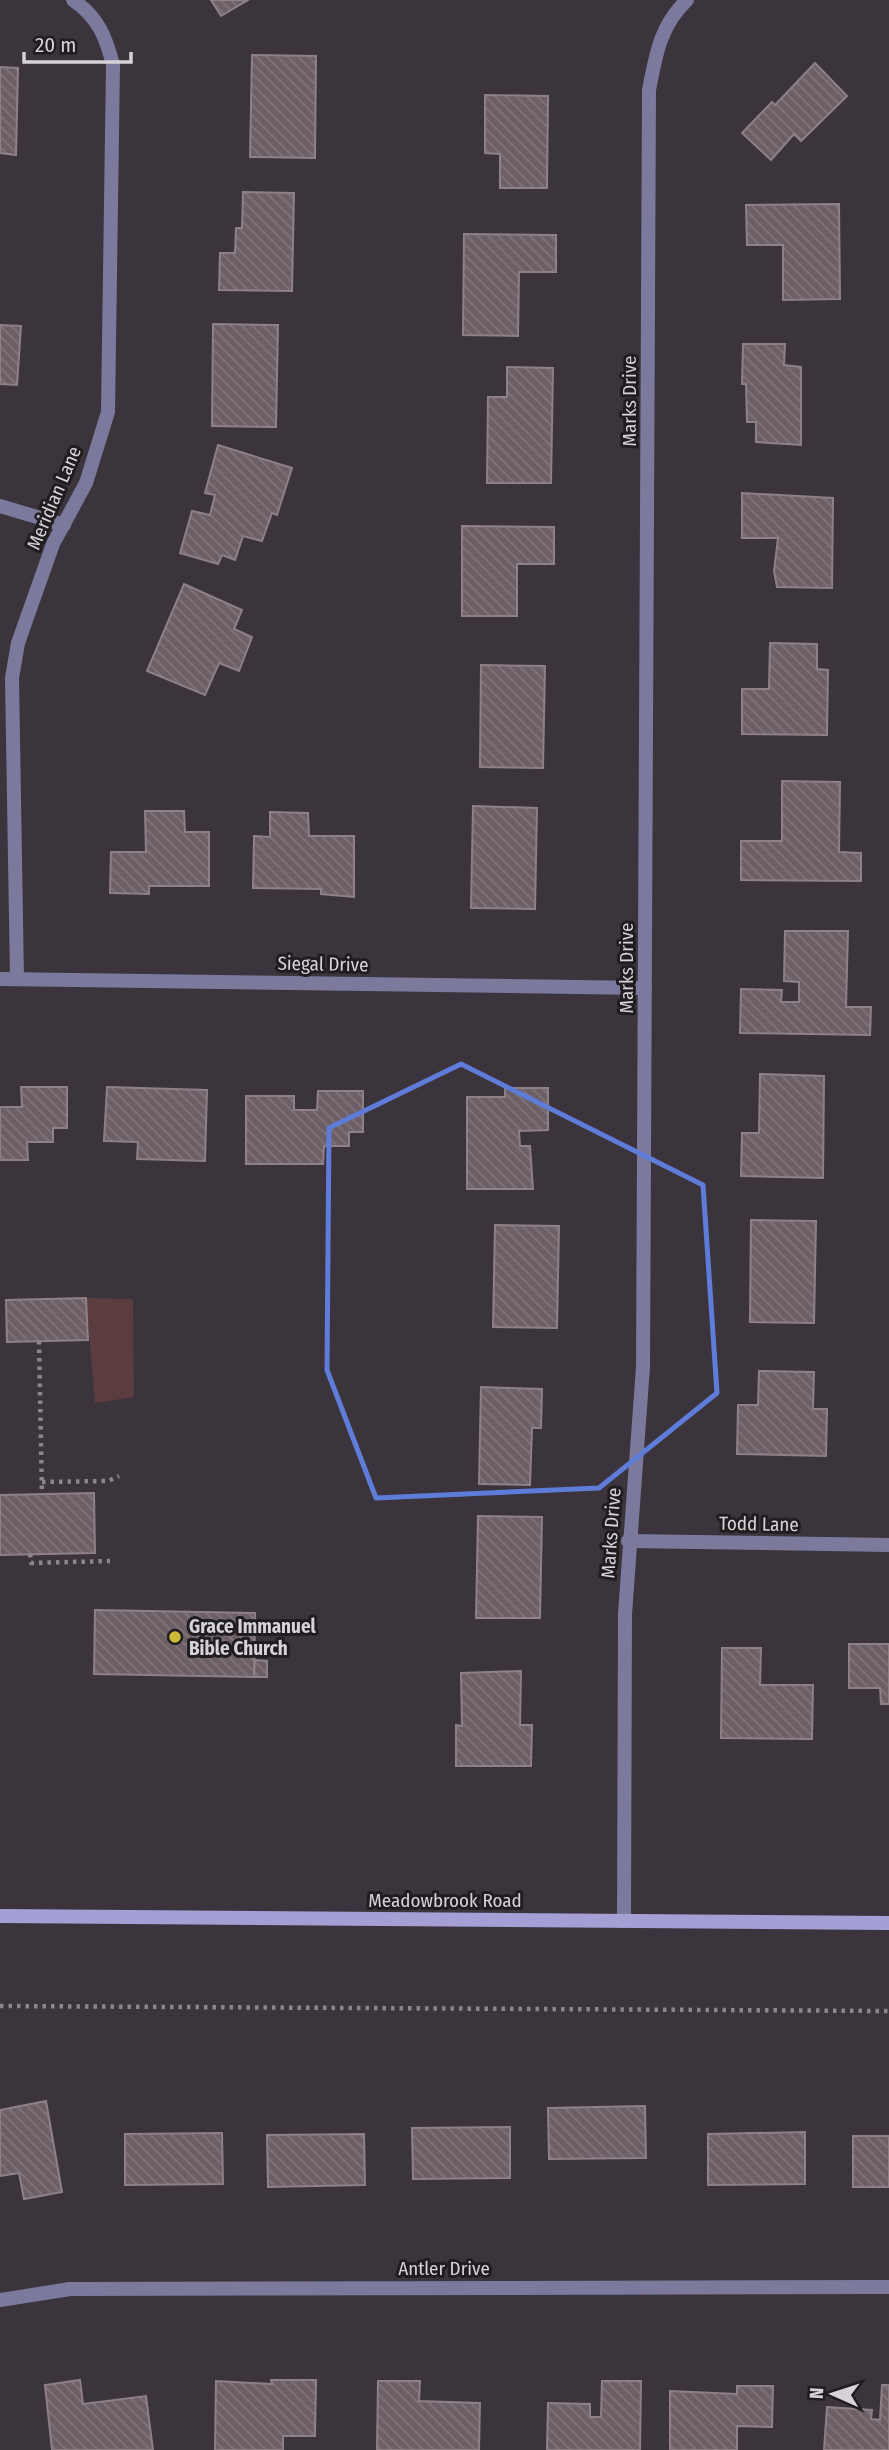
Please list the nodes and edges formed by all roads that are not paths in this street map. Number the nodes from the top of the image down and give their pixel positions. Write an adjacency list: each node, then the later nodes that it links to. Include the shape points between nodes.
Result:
1 (73, 0): 4 (street, Meridian Lane, via 97,20 113,65 112,326 108,412 86,483)
2 (687, 0): 7 (street, Marks Drive, via 670,17 657,49 649,90)
3 (0, 506): 4 (street)
4 (64, 525): 6 (street, Meridian Lane, via 18,643 12,678)
5 (0, 979): 6 (street, Siegal Drive)
6 (17, 979): 7 (street, Siegal Drive)
7 (645, 988): 8 (street, Marks Drive, via 643,1367)
8 (628, 1541): 9 (street, Todd Lane); 11 (street, Marks Drive)
9 (889, 1545)
10 (0, 1916): 11 (street, Meadowbrook Road)
11 (624, 1921): 12 (street, Meadowbrook Road)
12 (889, 1923)
13 (889, 2287): 14 (street, Antler Drive, via 70,2289)
14 (0, 2300)

